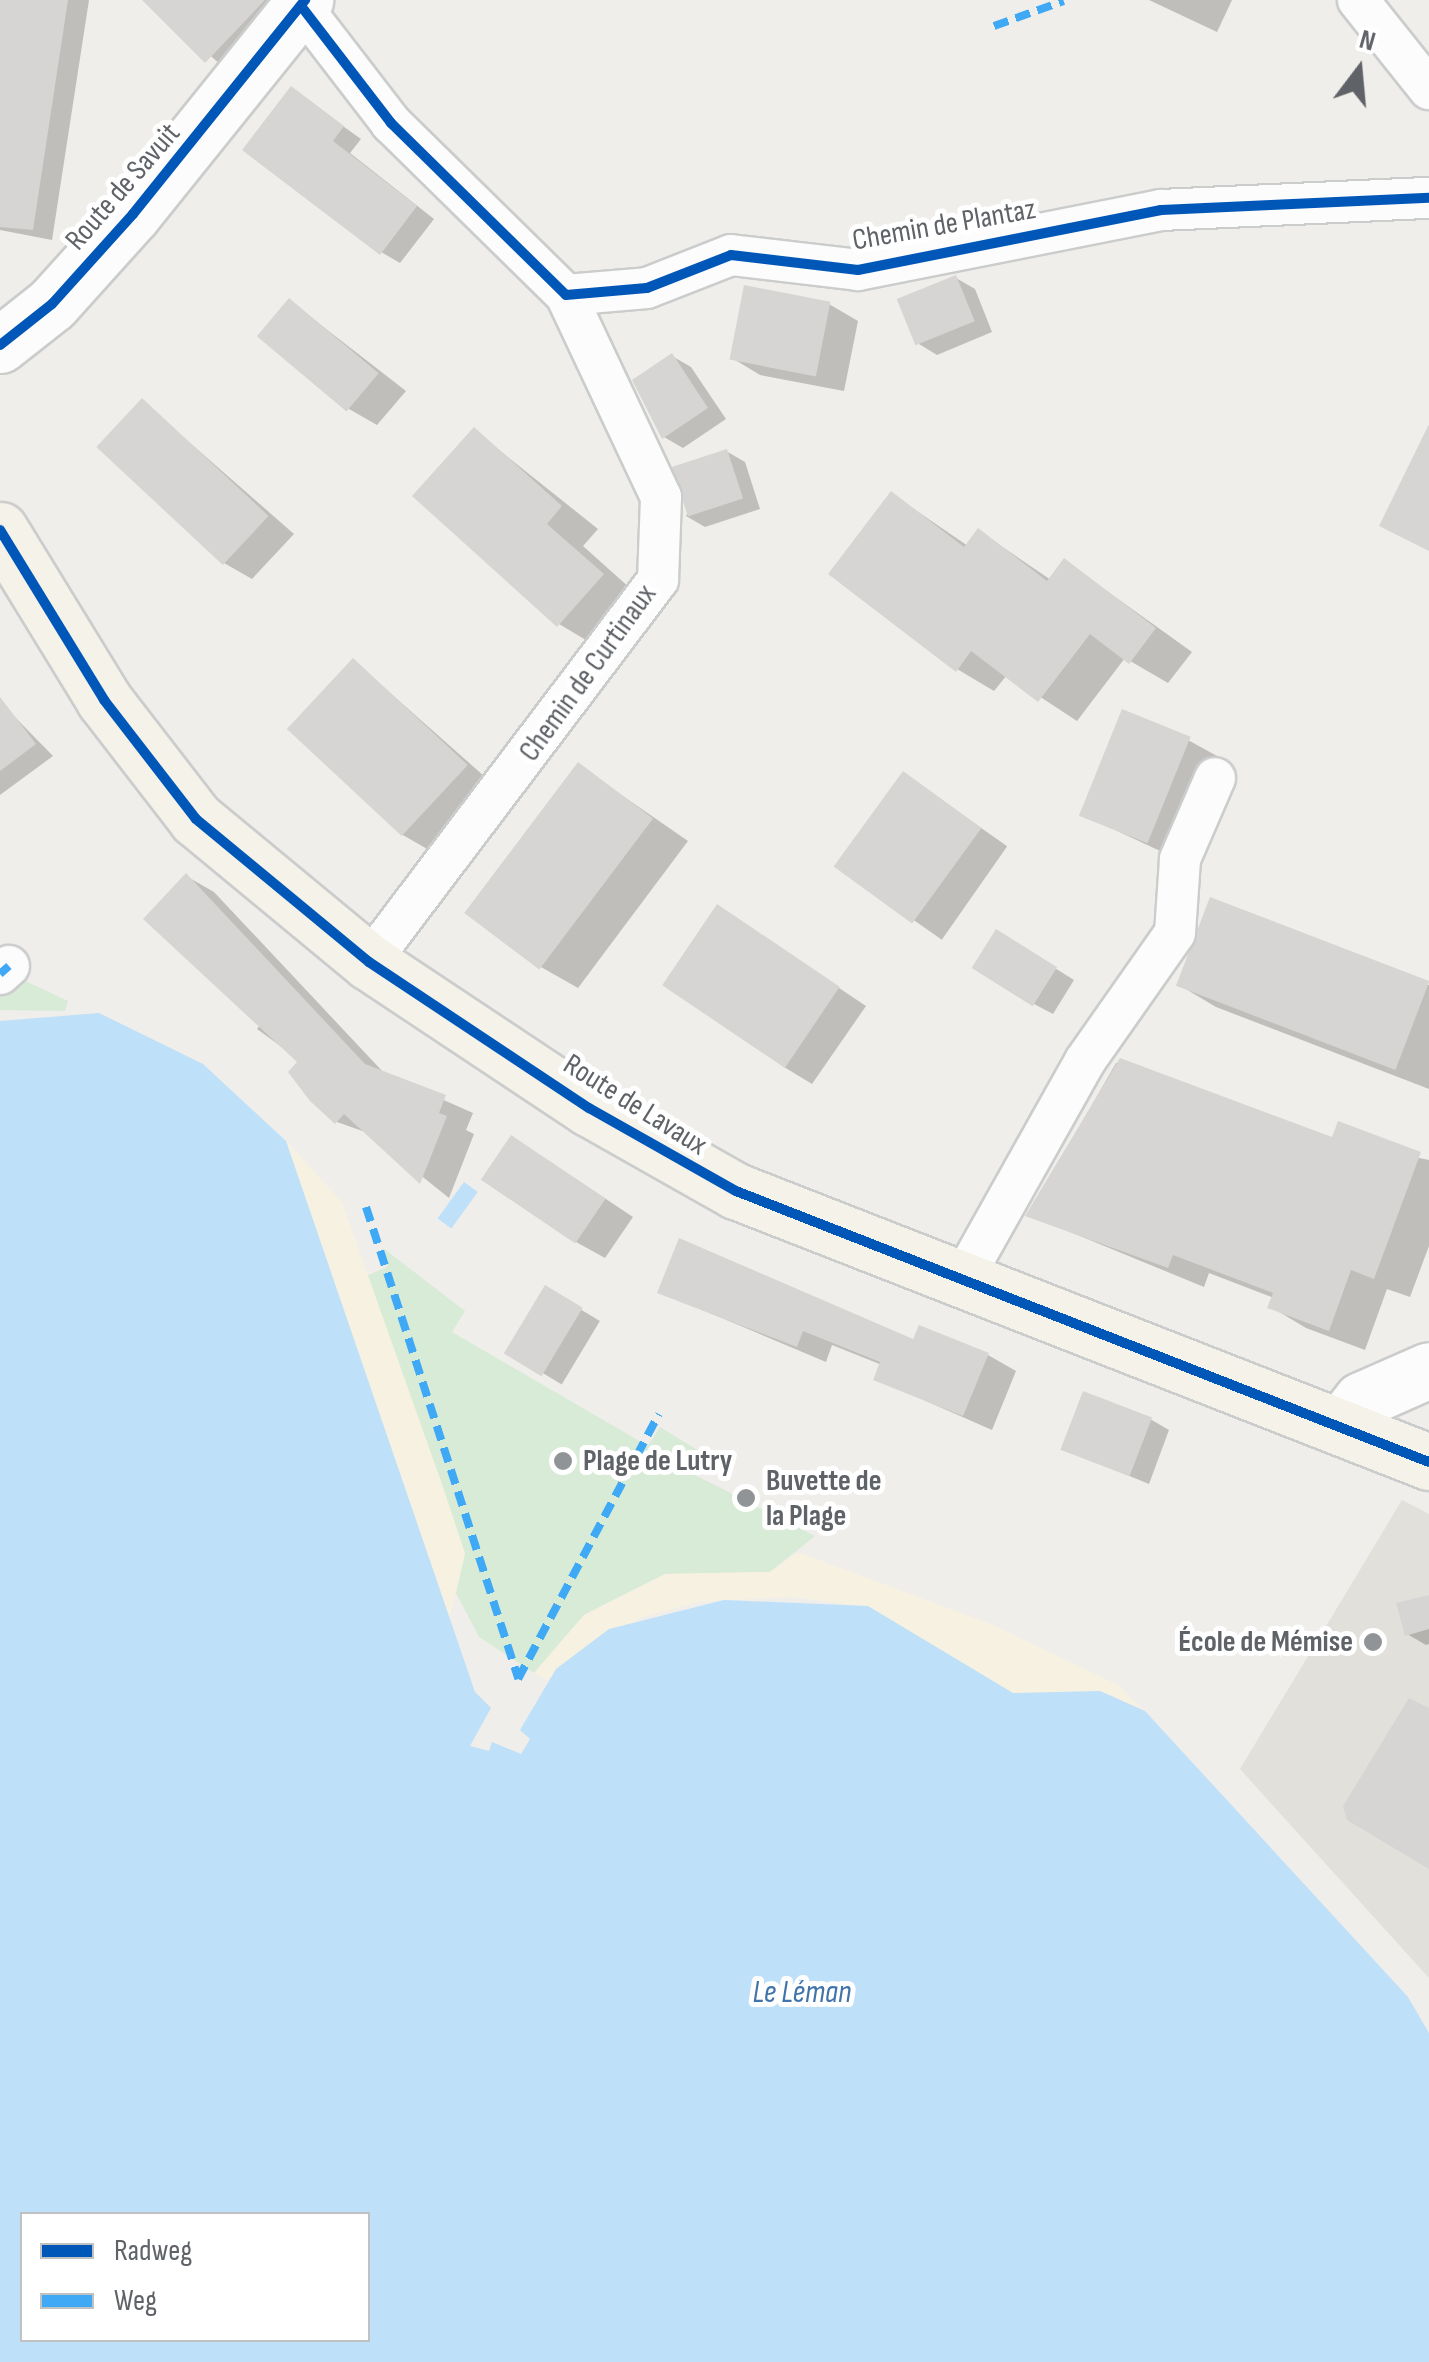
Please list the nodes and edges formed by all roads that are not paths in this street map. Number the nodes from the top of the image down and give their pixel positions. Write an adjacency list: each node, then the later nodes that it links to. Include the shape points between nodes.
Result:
1 (1358, 0): 3 (street)
2 (303, 3): 5 (street, via 390,123); 6 (street, Route de Savuit, via 133,214 52,304)
3 (1429, 90)
4 (1429, 198): 5 (street, Chemin de Plantaz, via 1162,210 858,270 731,255 647,288)
5 (566, 295): 9 (street, Chemin de Curtinaux, via 661,497 658,580)
6 (0, 345)
7 (0, 530): 9 (main road, Route de Lavaux, via 104,700 196,819)
8 (1214, 778): 10 (street, via 1180,858 1174,933 1085,1061)
9 (369, 962): 10 (main road, Route de Lavaux, via 684,1167)
10 (965, 1275): 12 (main road, Route de Lavaux)
11 (1429, 1370): 12 (street, via 1361,1400)
12 (1343, 1424): 13 (main road, Route de Lavaux)
13 (1429, 1462)

